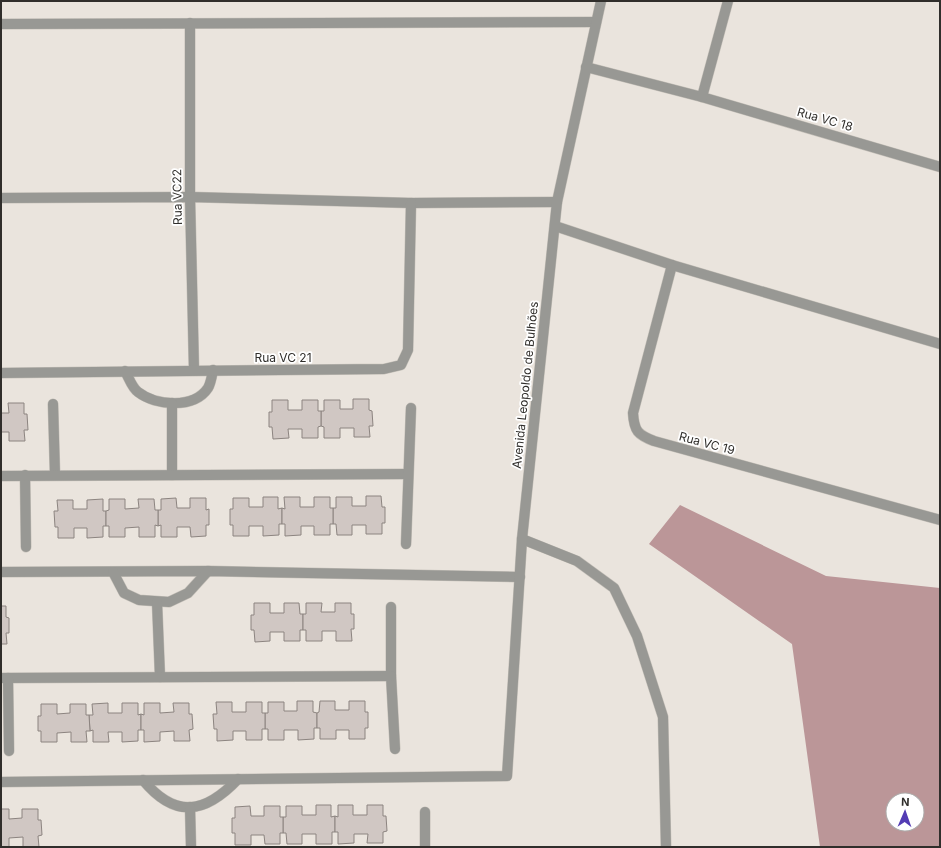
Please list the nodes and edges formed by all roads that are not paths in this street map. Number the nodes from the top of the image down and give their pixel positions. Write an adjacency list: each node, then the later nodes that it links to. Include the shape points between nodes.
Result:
1 (601, 1): 3 (street, Avenida Leopoldo de Bulhões)
2 (728, 1): 7 (street)
3 (596, 22): 4 (street); 6 (street, Avenida Leopoldo de Bulhões)
4 (190, 23): 5 (street); 9 (street, Rua VC22)
5 (1, 24)
6 (586, 67): 7 (street, Rua VC 18); 12 (street, Avenida Leopoldo de Bulhões)
7 (702, 96): 8 (street, Rua VC 18)
8 (940, 166)
9 (190, 197): 10 (street); 11 (street); 16 (street, Rua VC22)
10 (1, 198)
11 (411, 202): 12 (street); 17 (street, Rua VC 21, via 408,350 401,365 384,369)
12 (557, 202): 13 (street, Avenida Leopoldo de Bulhões)
13 (555, 226): 14 (street); 29 (street, Avenida Leopoldo de Bulhões)
14 (672, 265): 15 (street); 28 (street, Rua VC 19, via 633,413 634,426 640,436 654,442)
15 (940, 344)
16 (194, 370): 17 (street, Rua VC 21); 18 (street, Rua VC 21)
17 (213, 370): 20 (street, via 209,387 201,396)
18 (125, 371): 19 (street, Rua VC 21); 20 (street, via 136,391 160,403)
19 (1, 373)
20 (172, 403): 26 (street)
21 (53, 404): 25 (street)
22 (411, 408): 23 (street)
23 (408, 474): 26 (street); 30 (street)
24 (25, 475): 25 (street); 27 (street); 31 (street)
25 (55, 475): 26 (street)
26 (172, 475)
27 (1, 476)
28 (940, 520)
29 (522, 539): 35 (street, Avenida Leopoldo de Bulhões); 50 (street, via 577,561 614,588 637,636 663,717)
30 (406, 544)
31 (26, 547)
32 (208, 571): 34 (street); 35 (street); 36 (street, via 188,594 169,602)
33 (1, 572): 34 (street)
34 (113, 572): 36 (street, via 124,593 139,600)
35 (520, 577): 43 (street, Avenida Leopoldo de Bulhões, via 507,776)
36 (157, 602): 39 (street)
37 (391, 607): 38 (street)
38 (391, 676): 39 (street); 41 (street)
39 (160, 677): 40 (street)
40 (5, 678): 42 (street)
41 (395, 749)
42 (9, 751)
43 (238, 779): 44 (street); 46 (street, via 225,793 209,802)
44 (142, 780): 45 (street); 46 (street, via 154,794 167,803 182,807)
45 (1, 782)
46 (190, 806): 48 (street)
47 (425, 812): 49 (street)
48 (192, 847)
49 (425, 847)
50 (666, 847)

